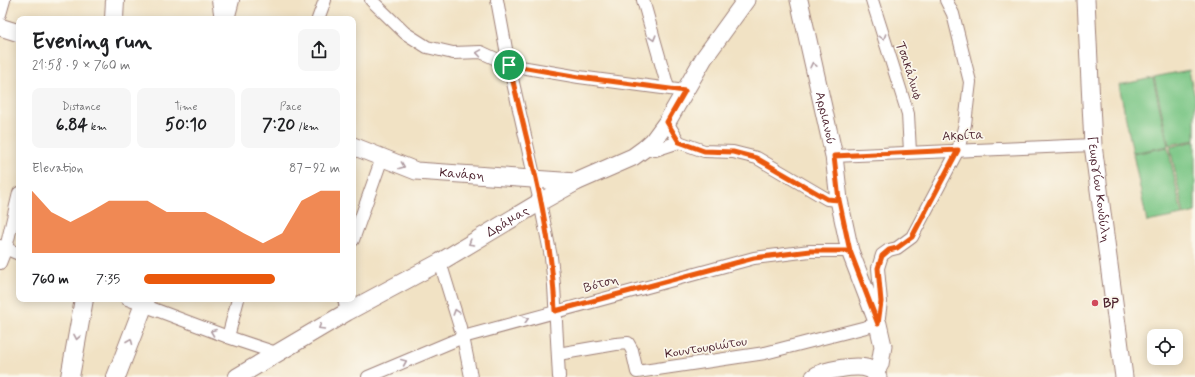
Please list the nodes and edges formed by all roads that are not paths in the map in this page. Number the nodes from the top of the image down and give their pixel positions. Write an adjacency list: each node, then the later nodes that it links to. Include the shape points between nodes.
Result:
1 (4, 0): 14 (street)
2 (115, 0): 15 (main road)
3 (218, 0): 16 (street)
4 (230, 0): 17 (main road)
5 (325, 0): 18 (street)
6 (371, 0): 21 (street, one-way to 6, via 481,52 453,52 426,47 405,33)
7 (497, 0): 21 (street)
8 (643, 0): 22 (street, one-way to 22)
9 (746, 0): 23 (street, Δράμας, via 704,58)
10 (799, 0): 31 (street, Αρριανού, one-way to 10)
11 (872, 0): 30 (street, Τσακάλωφ, one-way to 30, via 908,114)
12 (946, 0): 29 (street, via 953,14 970,82 965,124)
13 (1086, 0): 26 (street, Γεωργίου Κονδύλη)
14 (0, 14)
15 (114, 16)
16 (221, 16)
17 (226, 16)
18 (319, 16)
19 (0, 27): 20 (street)
20 (16, 32)
21 (509, 65): 22 (street); 33 (street)
22 (668, 88): 23 (street)
23 (685, 91): 24 (street, Δράμας)
24 (667, 122): 25 (street); 28 (street, Δράμας)
25 (679, 142): 28 (street, via 655,150); 35 (street, via 704,151 733,152 756,158 827,199)
26 (1093, 145): 29 (street, Ακρίτα); 63 (street, Γεωργίου Κονδύλη)
27 (356, 147): 32 (street, Κανάρη)
28 (644, 149): 34 (street, Δράμας, via 623,162)
29 (958, 150): 30 (street, Ακρίτα); 50 (street, via 912,237 882,256 878,268 881,302)
30 (910, 152): 31 (street, Ακρίτα)
31 (834, 156): 35 (street, Αρριανού)
32 (382, 158): 33 (street, Κανάρη, one-way to 33, via 416,171); 38 (street)
33 (535, 180): 34 (street, Κανάρη); 36 (street)
34 (576, 182): 36 (street, Δράμας)
35 (839, 200): 40 (street, Αρριανού)
36 (540, 202): 42 (street, Δράμας, one-way to 42); 49 (street, via 551,257)
37 (16, 203): 39 (street)
38 (356, 232)
39 (3, 247): 41 (street); 43 (street)
40 (850, 251): 49 (street, Βότση, via 810,251 754,258); 50 (street, Αρριανού)
41 (16, 253)
42 (440, 262): 44 (street, Δράμας); 52 (street, one-way to 42)
43 (0, 263)
44 (356, 300)
45 (83, 302): 56 (main road, one-way to 56)
46 (145, 302): 51 (street, one-way to 46); 57 (main road, one-way to 46)
47 (237, 302): 51 (street)
48 (346, 305): 53 (street, Δράμας, one-way to 53)
49 (555, 311): 52 (street, Βότση, one-way to 49); 54 (street)
50 (878, 324): 54 (street, Κουντουριώτου, via 765,353 637,372 628,343); 55 (street, Αρριανού, via 883,346)
51 (228, 337): 53 (street)
52 (463, 337): 59 (street, Βότση, one-way to 52); 60 (street)
53 (276, 353): 58 (street, Δράμας)
54 (558, 354): 61 (street)
55 (876, 375): 62 (street, via 869,369 855,367 823,372)
56 (70, 377)
57 (116, 377)
58 (237, 377)
59 (368, 377)
60 (471, 377)
61 (559, 377)
62 (814, 377)
63 (1124, 377)

